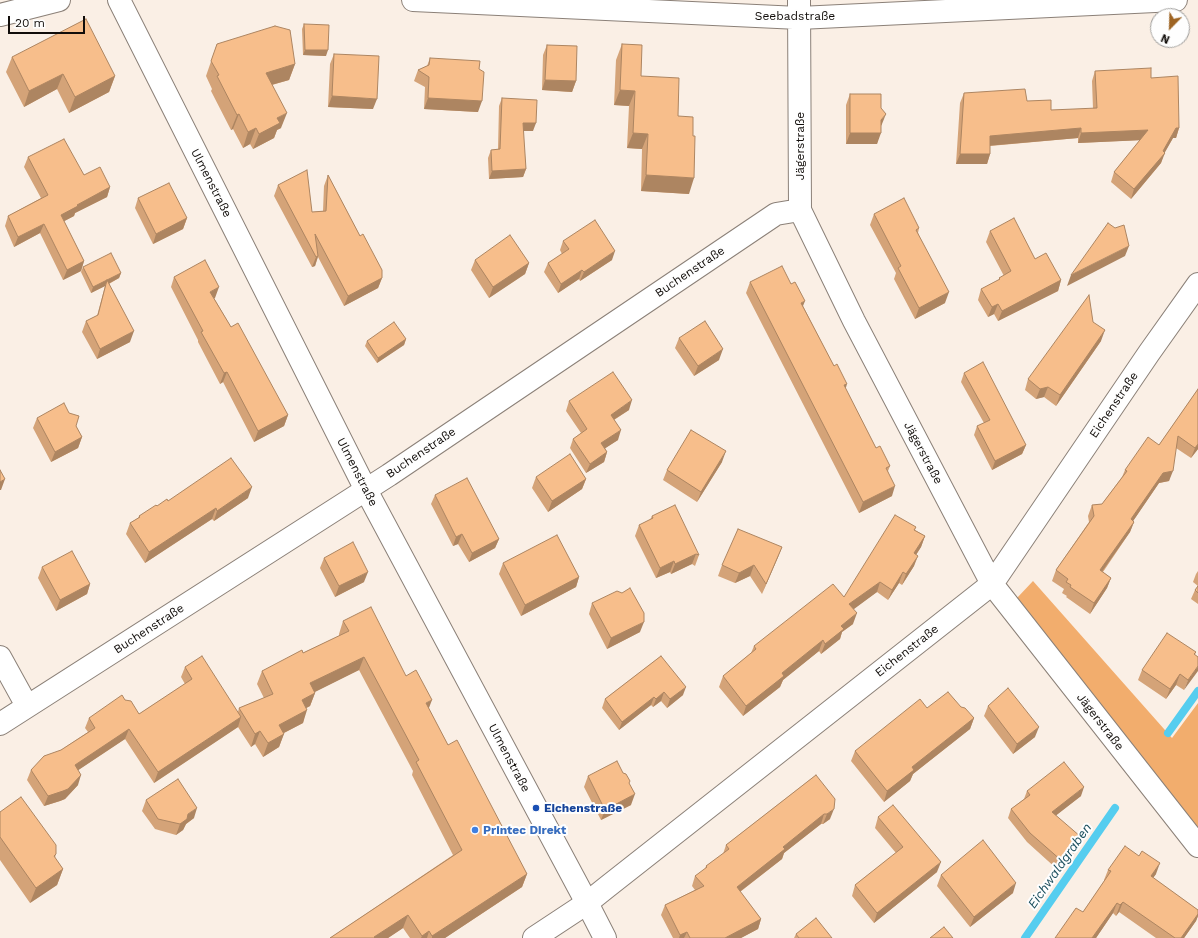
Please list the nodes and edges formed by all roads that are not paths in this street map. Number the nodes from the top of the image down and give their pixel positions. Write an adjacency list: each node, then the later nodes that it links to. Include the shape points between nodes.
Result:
1 (59, 0): 6 (street)
2 (119, 0): 9 (street, Ulmenstraße)
3 (413, 0): 5 (street, Seebadstraße)
4 (1176, 0): 5 (street, Seebadstraße)
5 (799, 9): 7 (street, Jägerstraße)
6 (0, 15)
7 (800, 210): 9 (street, Buchenstraße, via 776,214); 10 (street, Jägerstraße, via 854,321)
8 (1198, 284): 10 (street, Eichenstraße)
9 (366, 490): 12 (street, Buchenstraße); 15 (street, Ulmenstraße)
10 (992, 584): 14 (street, Jägerstraße); 15 (street, Eichenstraße)
11 (0, 657): 12 (street)
12 (27, 706): 13 (street, Buchenstraße)
13 (0, 724)
14 (1198, 846)
15 (587, 903): 16 (street, Eichenstraße); 17 (street, Ulmenstraße)
16 (534, 938)
17 (605, 938)

